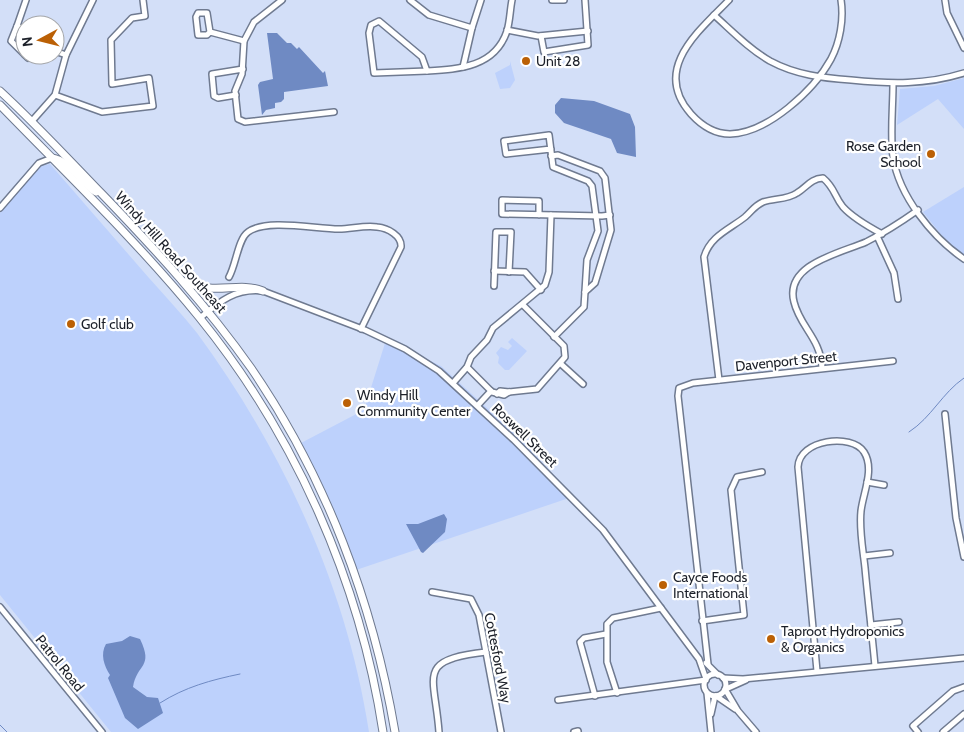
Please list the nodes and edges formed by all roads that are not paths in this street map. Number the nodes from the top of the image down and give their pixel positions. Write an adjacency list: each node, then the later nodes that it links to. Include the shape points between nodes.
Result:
1 (26, 0): 14 (street)
2 (93, 0): 25 (street)
3 (143, 0): 33 (street, via 145,16 132,18 111,40 110,74 112,84 150,78 153,106 102,112)
4 (282, 0): 22 (street, via 254,22)
5 (410, 0): 16 (street, via 429,15)
6 (480, 0): 16 (street)
7 (512, 0): 17 (street)
8 (552, 0): 9 (street)
9 (564, 0)
10 (584, 0): 18 (street)
11 (729, 0): 15 (street)
12 (841, 0): 30 (street, via 842,19 837,44)
13 (944, 0): 24 (street)
14 (21, 15)
15 (714, 15): 30 (street, via 771,61); 30 (street, via 689,42 677,66 676,79 683,104 700,123 730,134 752,128 778,115)
16 (472, 28): 26 (street)
17 (507, 30): 21 (street); 26 (street, via 503,43 490,57)
18 (588, 31): 21 (street); 21 (street, via 588,46 575,49 544,52)
19 (210, 32): 19 (street, via 198,35 198,13 207,12); 22 (street)
20 (15, 34): 23 (street, via 12,42)
21 (541, 36)
22 (244, 41): 27 (street)
23 (15, 45)
24 (964, 48)
25 (66, 55): 33 (street)
26 (463, 67): 28 (street)
27 (243, 69): 34 (street); 34 (street, via 212,74 214,96)
28 (427, 71): 28 (street, via 422,57 384,24 379,21 370,25 374,74)
29 (964, 73): 31 (street, via 921,83)
30 (819, 78): 31 (street)
31 (893, 84): 43 (street, via 894,159 904,189)
32 (0, 91): 37 (main road, Windy Hill Road Southeast)
33 (55, 95): 37 (street)
34 (236, 95): 36 (street, via 238,119 243,122)
35 (0, 105): 40 (main road, Windy Hill Road Southeast)
36 (334, 112)
37 (32, 121): 41 (main road, Windy Hill Road Southeast)
38 (551, 149): 38 (street, via 549,136 504,141 506,154); 39 (street)
39 (551, 156): 46 (street, via 558,155 603,173); 47 (street, via 552,167 590,183)
40 (52, 158): 41 (main road, via 60,160 87,186); 42 (street, via 38,163); 61 (main road, Windy Hill Road Southeast)
41 (104, 197): 53 (main road, Windy Hill Road Southeast)
42 (0, 208)
43 (918, 210): 48 (street); 49 (street, via 939,238)
44 (539, 215): 44 (street, via 502,214 502,200 539,202); 45 (street)
45 (551, 215): 47 (street); 55 (street, via 549,272)
46 (610, 215): 47 (street); 57 (street, via 611,230 595,283)
47 (596, 216): 57 (street, via 598,231 588,260)
48 (879, 235): 58 (street, via 894,273); 67 (street, via 816,263 794,286 793,301 817,344); 68 (street, via 848,212 838,200 833,186 823,178 788,197 754,206 712,241 704,257)
49 (964, 258)
50 (494, 271): 51 (street); 51 (street, via 496,232 511,232); 54 (street)
51 (509, 272): 55 (street, via 528,274)
52 (229, 277): 62 (street, via 241,241 255,228 269,225 380,228 398,237 401,247)
53 (183, 281): 56 (main road, via 208,290 249,287); 60 (main road, Windy Hill Road Southeast)
54 (494, 286)
55 (541, 290): 59 (street)
56 (263, 291): 60 (street, Roswell Street, via 230,295); 62 (street, Roswell Street)
57 (585, 292): 63 (street, via 584,307)
58 (898, 299)
59 (523, 305): 63 (street); 66 (street, via 493,328)
60 (208, 311): 61 (street, Roswell Street); 111 (main road, Windy Hill Road Southeast, via 265,390 321,490 368,613)
61 (200, 318): 110 (main road, Windy Hill Road Southeast, via 271,420 316,506 357,616)
62 (361, 329): 69 (street, Roswell Street, via 416,356)
63 (554, 336): 65 (street, via 565,348)
64 (893, 361): 67 (street, Davenport Street)
65 (561, 364): 70 (street); 71 (street, via 537,388)
66 (467, 367): 69 (street); 71 (street)
67 (822, 368): 68 (street, Davenport Street)
68 (719, 380): 83 (street, Davenport Street, via 682,386 678,396)
69 (453, 383): 72 (street, Roswell Street)
70 (583, 384)
71 (494, 393): 72 (street)
72 (478, 405): 82 (street, Roswell Street, via 603,530)
73 (945, 414): 79 (street, via 956,518)
74 (762, 472): 83 (street, via 737,477 731,490 744,615)
75 (867, 482): 76 (street); 78 (street, via 861,512); 93 (street, via 867,458 859,446 852,443 816,444 804,450 798,461)
76 (884, 485)
77 (890, 554): 78 (street)
78 (864, 556): 85 (street)
79 (964, 556)
80 (432, 592): 88 (street, Cottesford Way, via 470,599 479,615)
81 (0, 607): 109 (street, Patrol Road)
82 (661, 608): 86 (street, via 613,618 607,624); 89 (street, Roswell Street)
83 (702, 621): 87 (street)
84 (898, 622): 85 (street)
85 (870, 625): 92 (street)
86 (606, 634): 101 (street, via 607,662); 103 (street, via 584,638 580,642)
87 (704, 645): 89 (street); 91 (street)
88 (486, 652): 112 (street, via 450,657 436,669 433,690); 113 (street, Cottesford Way)
89 (698, 657): 91 (street, Roswell Street); 96 (street, Roswell Street)
90 (964, 658): 92 (street)
91 (708, 664): 94 (street, Roswell Street)
92 (875, 666): 93 (street)
93 (817, 671): 95 (street)
94 (721, 676): 95 (street); 96 (street, via 712,675); 99 (street)
95 (748, 678): 99 (street)
96 (706, 680): 97 (street); 100 (street)
97 (691, 683): 100 (street); 101 (street)
98 (963, 687): 102 (street); 116 (street, via 953,691 913,726)
99 (725, 689): 104 (street); 106 (street)
100 (706, 690): 104 (street); 108 (street)
101 (617, 693): 103 (street)
102 (964, 695)
103 (596, 696): 105 (street)
104 (715, 696): 106 (street); 108 (street)
105 (558, 700)
106 (738, 711): 115 (street)
107 (964, 714): 117 (street)
108 (710, 722): 114 (street)
109 (102, 732)
110 (383, 732)
111 (395, 732)
112 (439, 732)
113 (501, 732)
114 (711, 732)
115 (756, 732)
116 (918, 732)
117 (943, 732)

